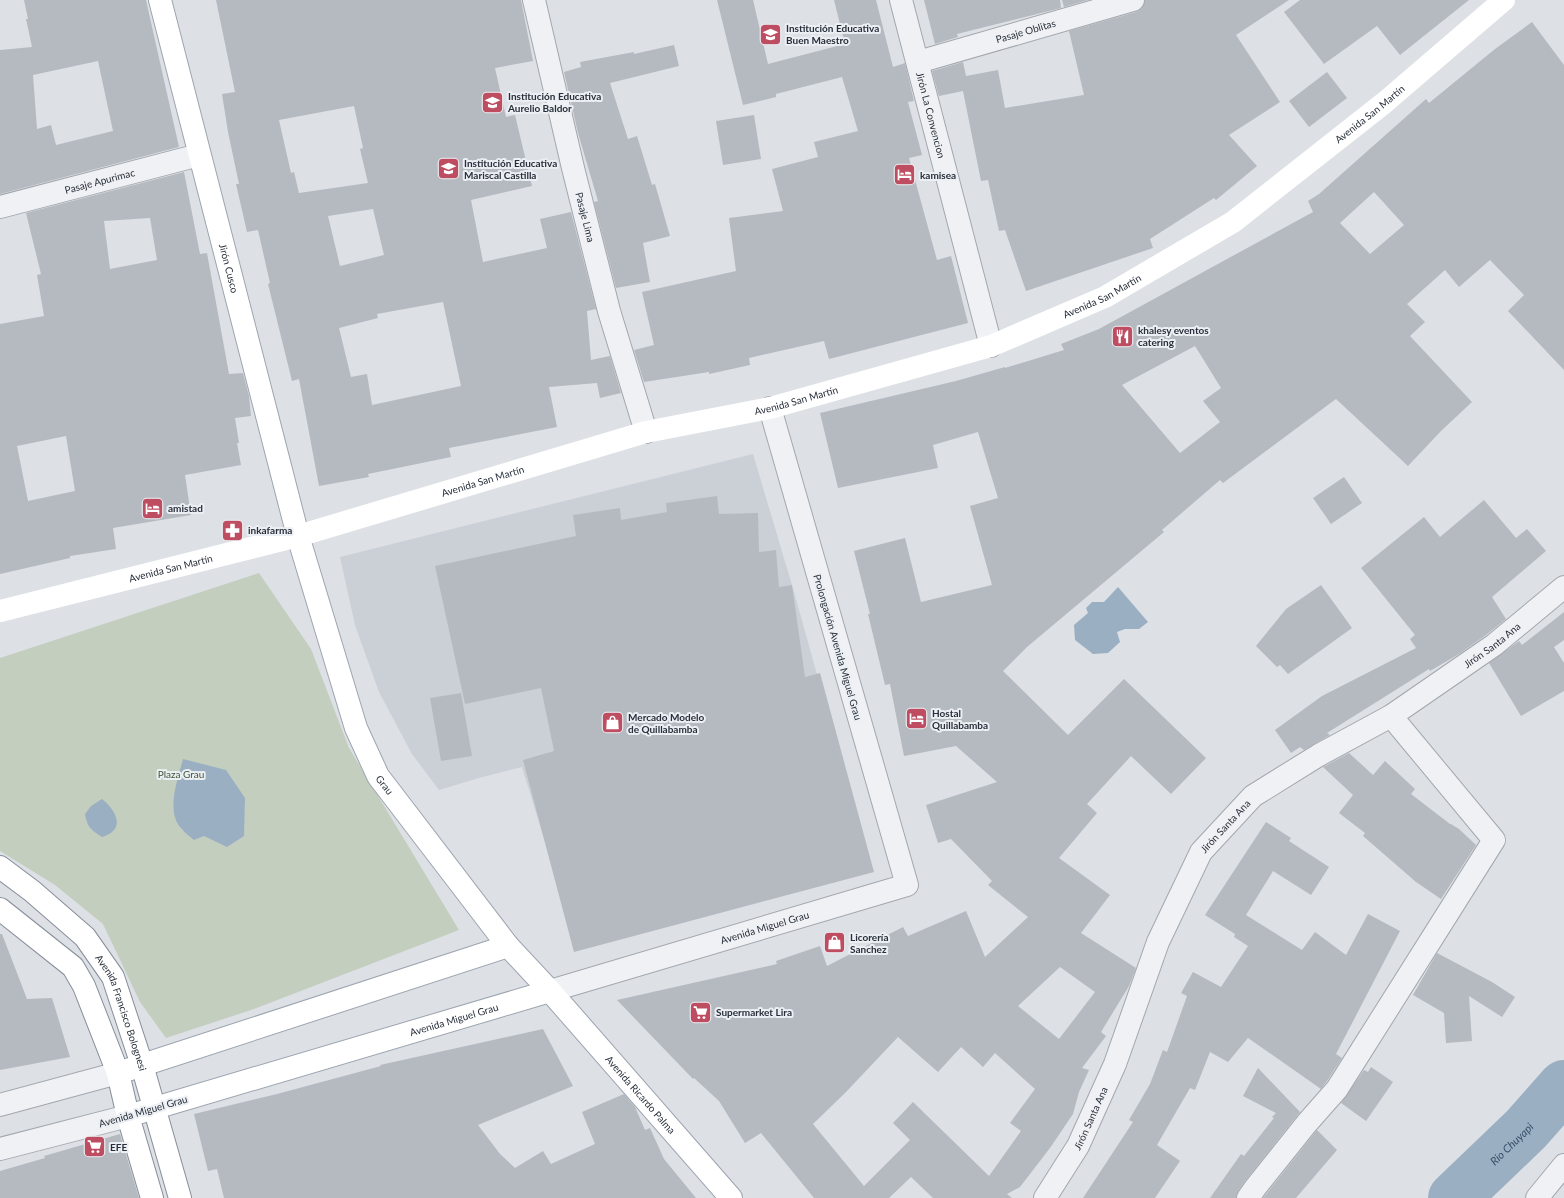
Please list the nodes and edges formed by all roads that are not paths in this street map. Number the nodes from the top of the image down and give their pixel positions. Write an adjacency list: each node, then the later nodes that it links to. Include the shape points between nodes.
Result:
1 (160, 0): 7 (main road, Jirón Cusco)
2 (534, 0): 11 (street, Pasaje Lima, via 609,311)
3 (901, 0): 6 (street, Jirón La Convencion)
4 (1133, 0): 6 (street, Pasaje Oblitas)
5 (1504, 0): 9 (main road, Avenida San Martín, via 1384,103 1233,222 1105,297)
6 (918, 62): 9 (street, Jirón La Convencion)
7 (199, 155): 8 (street, Pasaje Apurimac); 12 (main road, Jirón Cusco)
8 (0, 207)
9 (992, 346): 10 (main road, Avenida San Martín)
10 (770, 408): 11 (main road, Avenida San Martín); 17 (street, Prolongación Avenida Miguel Grau)
11 (646, 432): 12 (main road, Avenida San Martín)
12 (298, 536): 14 (main road, Avenida San Martín); 19 (main road, Grau, via 356,728 378,776)
13 (1564, 587): 15 (street, Jirón Santa Ana, via 1494,645)
14 (0, 611)
15 (1391, 716): 31 (street, Jirón Santa Ana, via 1319,755 1253,796 1201,852 1158,942 1115,1064 1078,1146); 32 (street, via 1494,840 1337,1089)
16 (0, 867): 21 (main road, Avenida Francisco Bolognesi, via 85,937 113,977)
17 (907, 885): 20 (street, Avenida Miguel Grau)
18 (0, 909): 22 (main road, via 73,967 84,986)
19 (508, 946): 20 (main road, Grau); 21 (main road)
20 (550, 991): 24 (main road, Avenida Miguel Grau); 30 (main road, Avenida Ricardo Palma)
21 (142, 1065): 22 (main road); 24 (main road, Avenida Francisco Bolognesi)
22 (118, 1073): 23 (street); 25 (main road)
23 (0, 1105)
24 (153, 1108): 25 (main road, Avenida Miguel Grau); 29 (main road, Avenida Francisco Bolognesi)
25 (128, 1116): 26 (street, Avenida Miguel Grau); 28 (main road)
26 (0, 1149)
27 (1564, 1165): 33 (street)
28 (152, 1198)
29 (180, 1198)
30 (731, 1198)
31 (1045, 1198)
32 (1248, 1198)
33 (1537, 1198)

